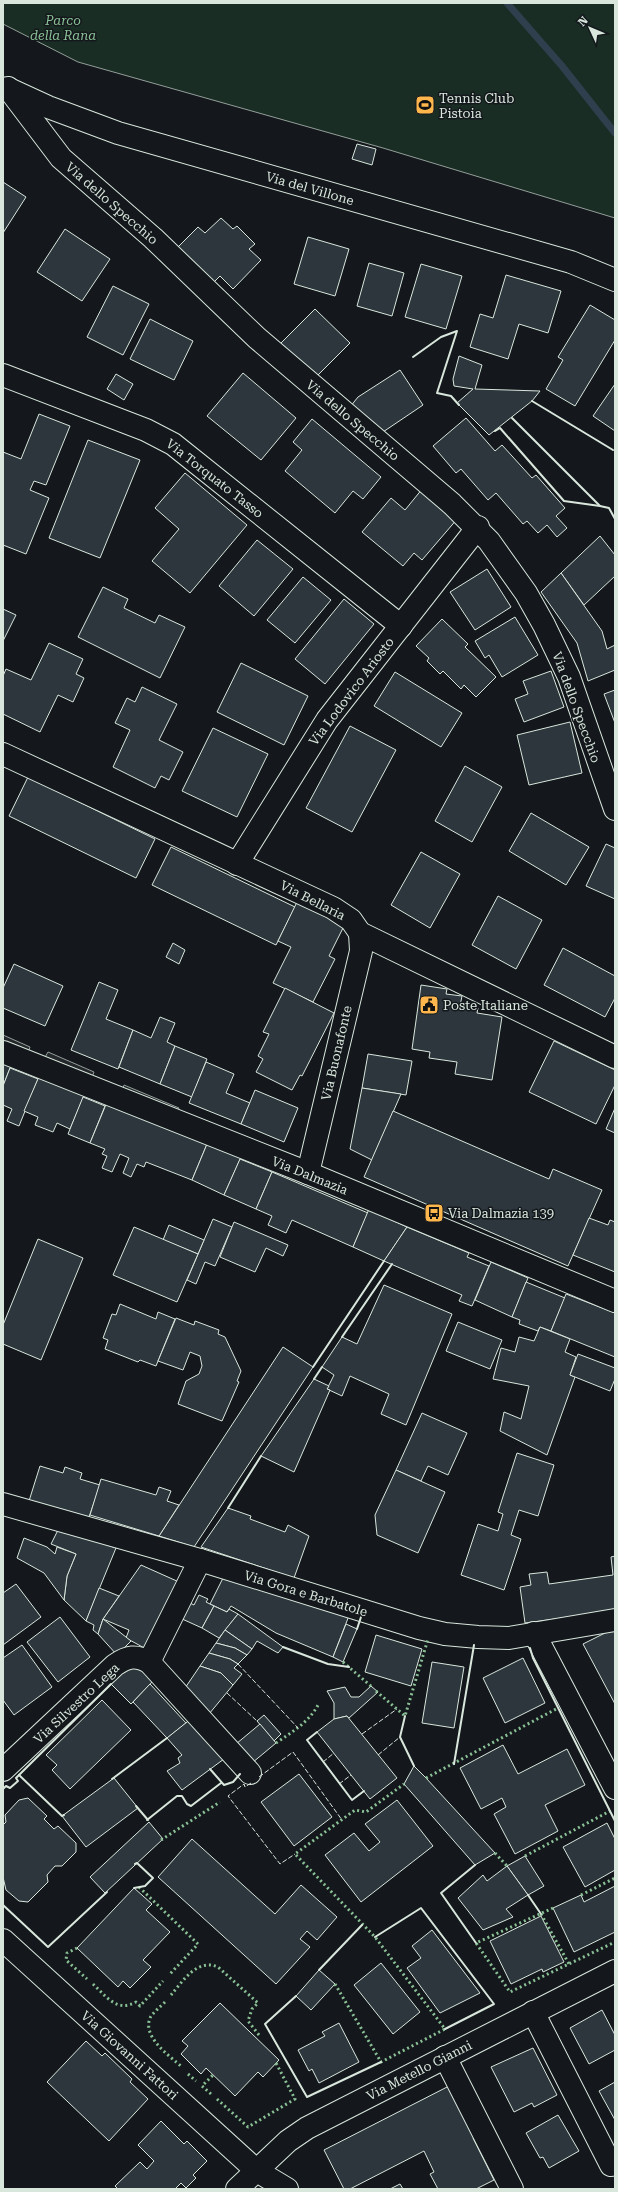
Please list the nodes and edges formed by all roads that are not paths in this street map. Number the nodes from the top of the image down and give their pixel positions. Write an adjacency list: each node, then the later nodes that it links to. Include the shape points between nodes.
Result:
1 (5, 87): 2 (street, Via del Villone, via 48,107 118,133 571,262); 4 (street, Via dello Specchio, via 66,162 153,238 257,338)
2 (615, 280)
3 (3, 375): 5 (street, Via Torquato Tasso, via 146,430 173,444)
4 (478, 527): 5 (street, Via Lodovico Ariosto); 7 (street, Via dello Specchio, via 503,559 544,625 568,677)
5 (400, 626): 8 (street, Via Lodovico Ariosto, via 309,746)
6 (3, 754): 8 (street, Via Bellaria)
7 (615, 809)
8 (237, 864): 9 (street, Via Bellaria, via 333,908 350,920)
9 (360, 933): 11 (street, Via Bellaria); 12 (street, Via Buonafonte, via 360,951)
10 (3, 1052): 12 (street, Via Dalmazia)
11 (615, 1057)
12 (308, 1174): 13 (street, Via Dalmazia)
13 (615, 1301)
14 (3, 1504): 15 (street, Via Gora e Barbatole)
15 (200, 1560): 17 (street, Via Gora e Barbatole, via 431,1631 493,1638); 18 (street)
16 (615, 1620): 17 (street, Via Gora e Barbatole)
17 (534, 1633): 21 (street)
18 (149, 1662): 19 (street, Via Silvestro Lega, via 138,1656 122,1660); 20 (street)
19 (6, 1759)
20 (250, 1773)
21 (615, 1788)
22 (3, 1940): 27 (street, Via Giovanni Fattori)
23 (615, 1971): 24 (street, Via Metello Gianni)
24 (533, 2012): 25 (street, Via Metello Gianni); 26 (street)
25 (445, 2057): 27 (street, Via Metello Gianni, via 307,2128 288,2141); 30 (street)
26 (611, 2165)
27 (257, 2171): 28 (street, Via Metello Gianni); 29 (street, Via Giovanni Fattori)
28 (237, 2189)
29 (287, 2189)
30 (512, 2189)

